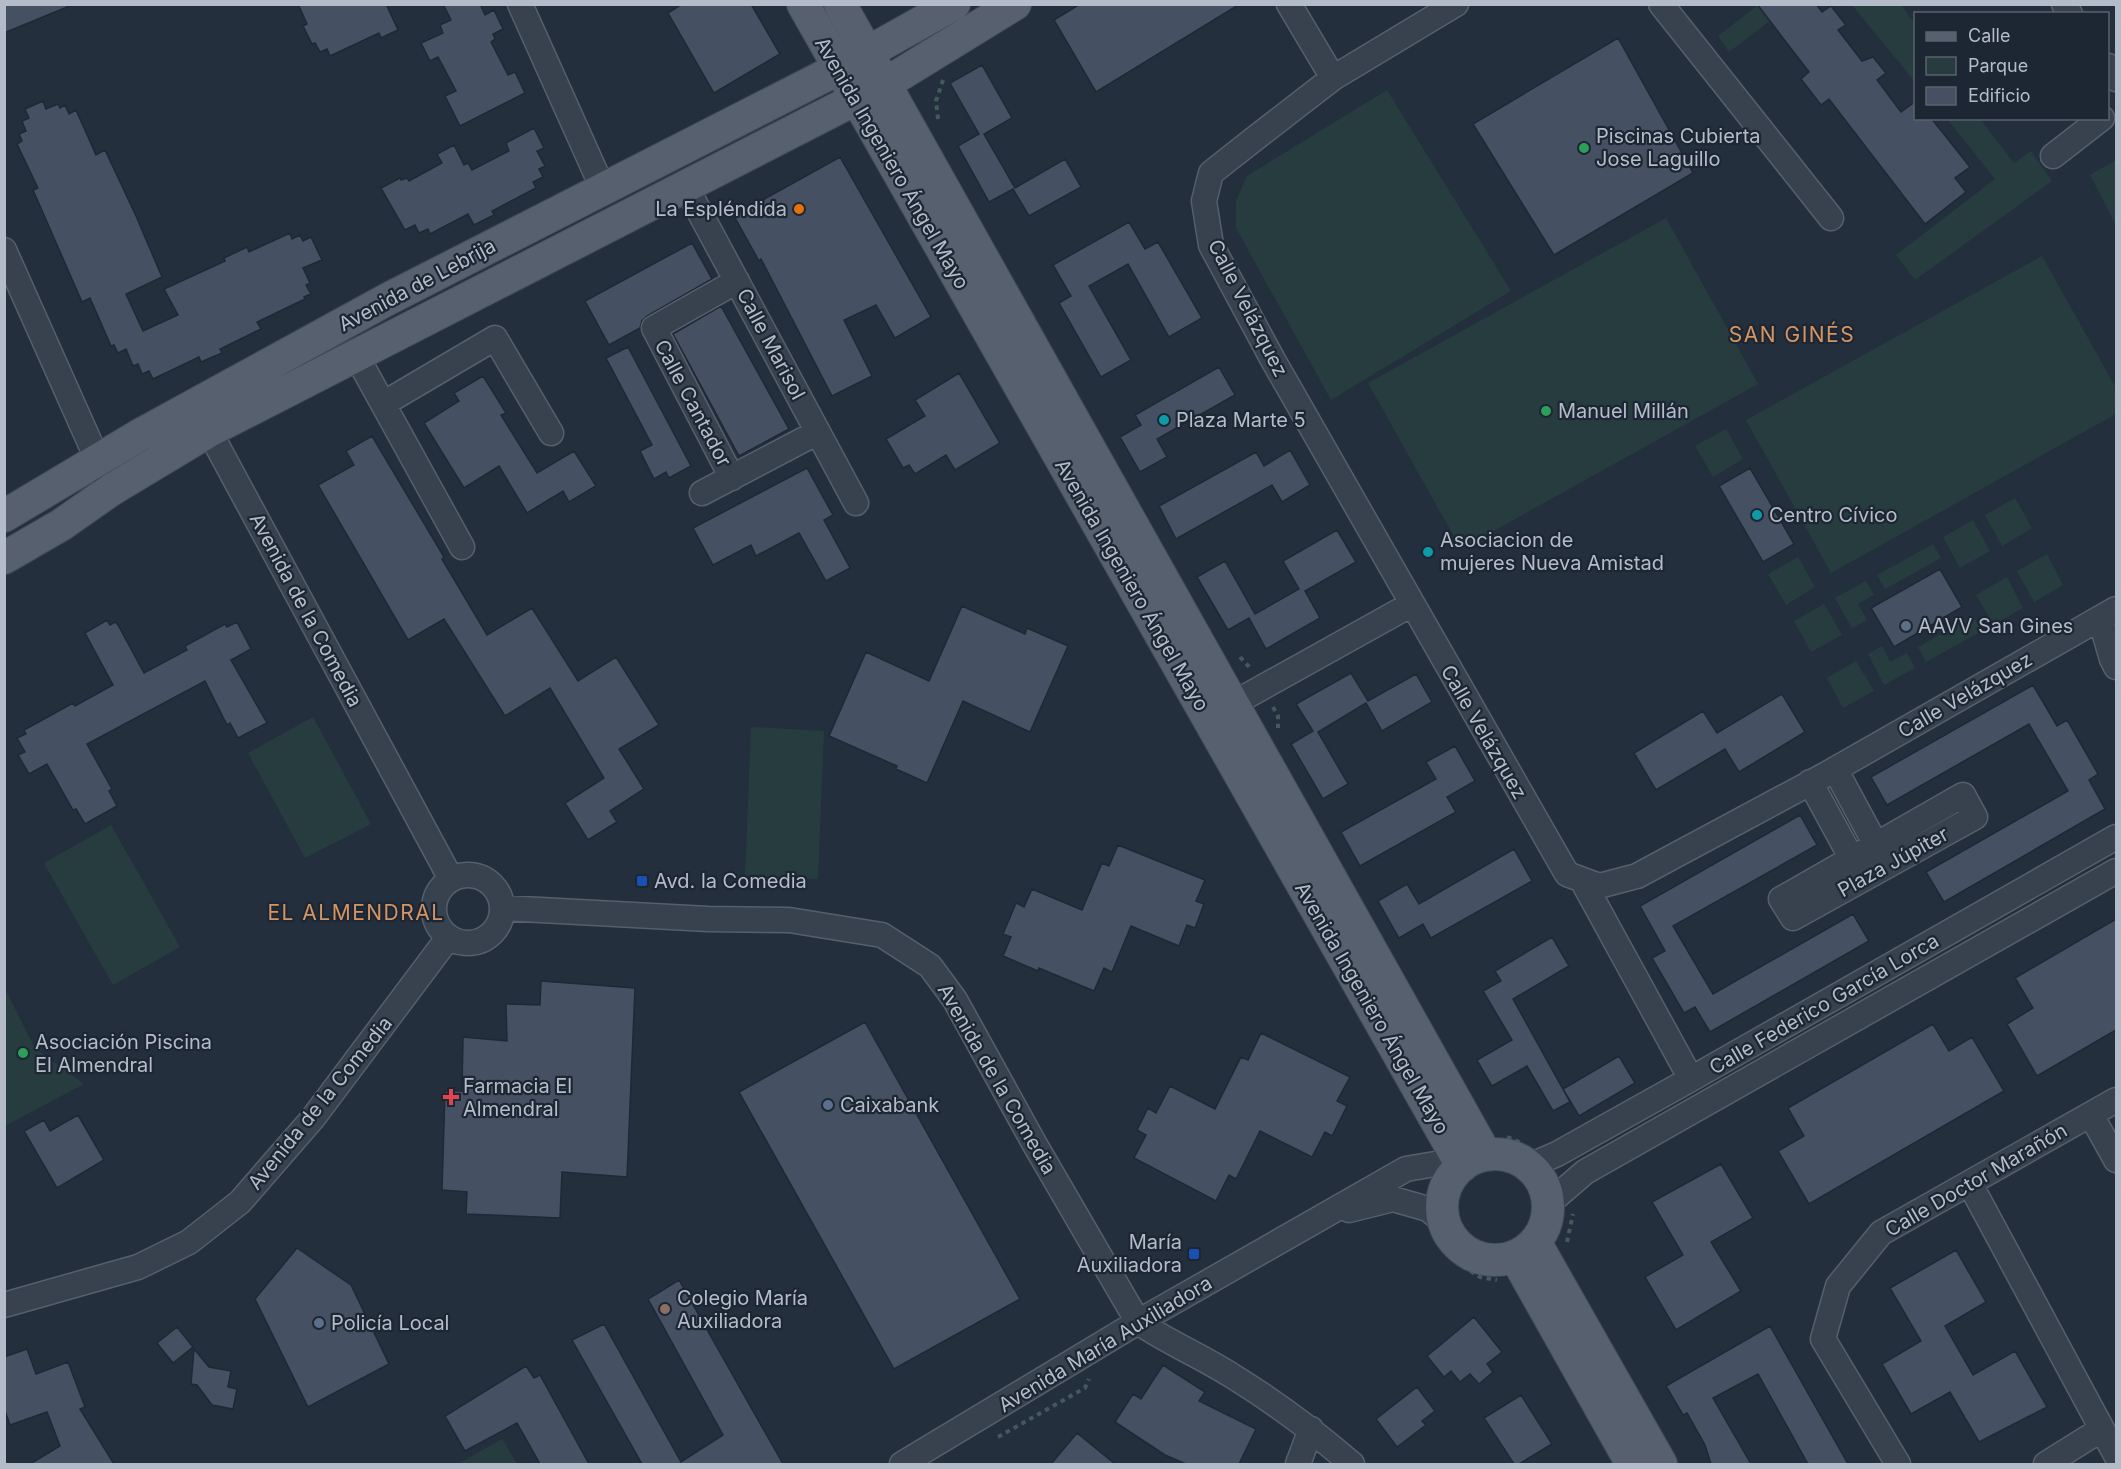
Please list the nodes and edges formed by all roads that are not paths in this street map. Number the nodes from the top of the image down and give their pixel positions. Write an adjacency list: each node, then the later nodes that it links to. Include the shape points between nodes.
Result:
1 (520, 4): 17 (street)
2 (803, 4): 10 (main road, Avenida Ingeniero Ángel Mayo)
3 (840, 4): 9 (main road, Avenida Ingeniero Ángel Mayo)
4 (954, 4): 9 (main road, Avenida de Lebrija)
5 (1015, 4): 12 (main road, Avenida de Lebrija)
6 (1289, 4): 11 (street)
7 (1456, 4): 11 (street, Calle Velázquez)
8 (1661, 4): 18 (street)
9 (868, 53): 10 (main road, Avenida de Lebrija); 12 (main road, Avenida Ingeniero Ángel Mayo)
10 (838, 69): 13 (main road, Avenida Ingeniero Ángel Mayo); 17 (main road, Avenida de Lebrija)
11 (1333, 78): 34 (street, Calle Velázquez, via 1212,172 1204,201 1212,245)
12 (885, 84): 13 (main road, Avenida de Lebrija); 37 (main road, Avenida Ingeniero Ángel Mayo)
13 (855, 98): 16 (main road, Avenida de Lebrija); 37 (main road, Avenida Ingeniero Ángel Mayo)
14 (2099, 120): 15 (street)
15 (2053, 156)
16 (684, 185): 20 (street, Calle Marisol); 21 (main road, Avenida de Lebrija)
17 (603, 189): 23 (main road, Avenida de Lebrija, via 388,299)
18 (1831, 218)
19 (4, 250): 26 (street)
20 (737, 281): 25 (street, Calle Marisol); 27 (street, Calle Cantador, via 654,328)
21 (356, 355): 22 (street); 23 (main road, Avenida de Lebrija)
22 (383, 404): 24 (street, via 495,338); 32 (street)
23 (202, 418): 26 (main road, Avenida de Lebrija); 28 (main road); 44 (street, Avenida de la Comedia)
24 (551, 432)
25 (818, 432): 27 (street); 30 (street, Calle Marisol)
26 (98, 460): 28 (street); 31 (main road, Avenida de Lebrija)
27 (732, 478): 29 (street)
28 (111, 490): 33 (main road)
29 (702, 493)
30 (856, 503)
31 (4, 516)
32 (462, 547)
33 (4, 558)
34 (1412, 604): 37 (street); 45 (street, Calle Velázquez, via 1567,874)
35 (2111, 621): 36 (street, via 2112,659); 38 (street, Calle Velázquez)
36 (2116, 667)
37 (1221, 711): 51 (main road, Avenida Ingeniero Ángel Mayo); 52 (main road, Avenida Ingeniero Ángel Mayo)
38 (1835, 769): 39 (street, Calle Velázquez); 41 (street, Plaza Júpiter)
39 (1810, 782): 42 (street, Plaza Júpiter); 45 (street, Calle Velázquez, via 1637,876 1599,886)
40 (2116, 837): 48 (street, Calle Federico García Lorca)
41 (1876, 845): 42 (street, Plaza Júpiter); 42 (street, Plaza Júpiter, via 1963,795 1975,816 1793,918 1781,898)
42 (1852, 859)
43 (2116, 871): 57 (street, Calle Federico García Lorca, via 1585,1172)
44 (451, 879): 46 (street, via 473,874 485,878 498,891); 47 (street, via 442,886 434,907 435,919)
45 (1582, 880): 48 (street)
46 (502, 908): 47 (street, via 500,924 491,937 470,944); 62 (street, Avenida de la Comedia, via 789,920 882,935 901,947 930,966 955,1000)
47 (448, 938): 61 (street, Avenida de la Comedia, via 320,1108 240,1202 189,1242 138,1267)
48 (1691, 1079): 54 (street, Calle Federico García Lorca)
49 (2116, 1100): 50 (street, Calle Doctor Marañón)
50 (2091, 1115): 53 (street); 56 (street, Calle Doctor Marañón)
51 (1438, 1124): 52 (main road, Avenida Ingeniero Ángel Mayo); 55 (street, via 1436,1140 1429,1150)
52 (1474, 1160): 54 (main road, via 1509,1155); 55 (street, Avenida María Auxiliadora); 59 (main road, via 1452,1177 1444,1194)
53 (2116, 1160)
54 (1529, 1166): 57 (main road, via 1543,1183)
55 (1406, 1169): 58 (street, Avenida María Auxiliadora)
56 (1970, 1184): 64 (street); 71 (street, Calle Doctor Marañón, via 1881,1233 1838,1286 1823,1339)
57 (1548, 1204): 60 (main road, via 1545,1224)
58 (1311, 1224): 59 (street, Avenida María Auxiliadora, via 1393,1199 1428,1209); 62 (street, Avenida María Auxiliadora)
59 (1442, 1231): 60 (main road, via 1473,1254 1494,1259)
60 (1525, 1249): 69 (main road, via 1533,1288); 70 (main road)
61 (4, 1305)
62 (1138, 1322): 63 (street, via 1232,1376); 66 (street, Avenida María Auxiliadora)
63 (1311, 1429): 67 (street); 68 (street)
64 (2102, 1429): 65 (street); 72 (street)
65 (2116, 1455)
66 (918, 1461)
67 (1298, 1464)
68 (1352, 1464)
69 (1632, 1464)
70 (1660, 1464)
71 (1898, 1464)
72 (2046, 1464)

